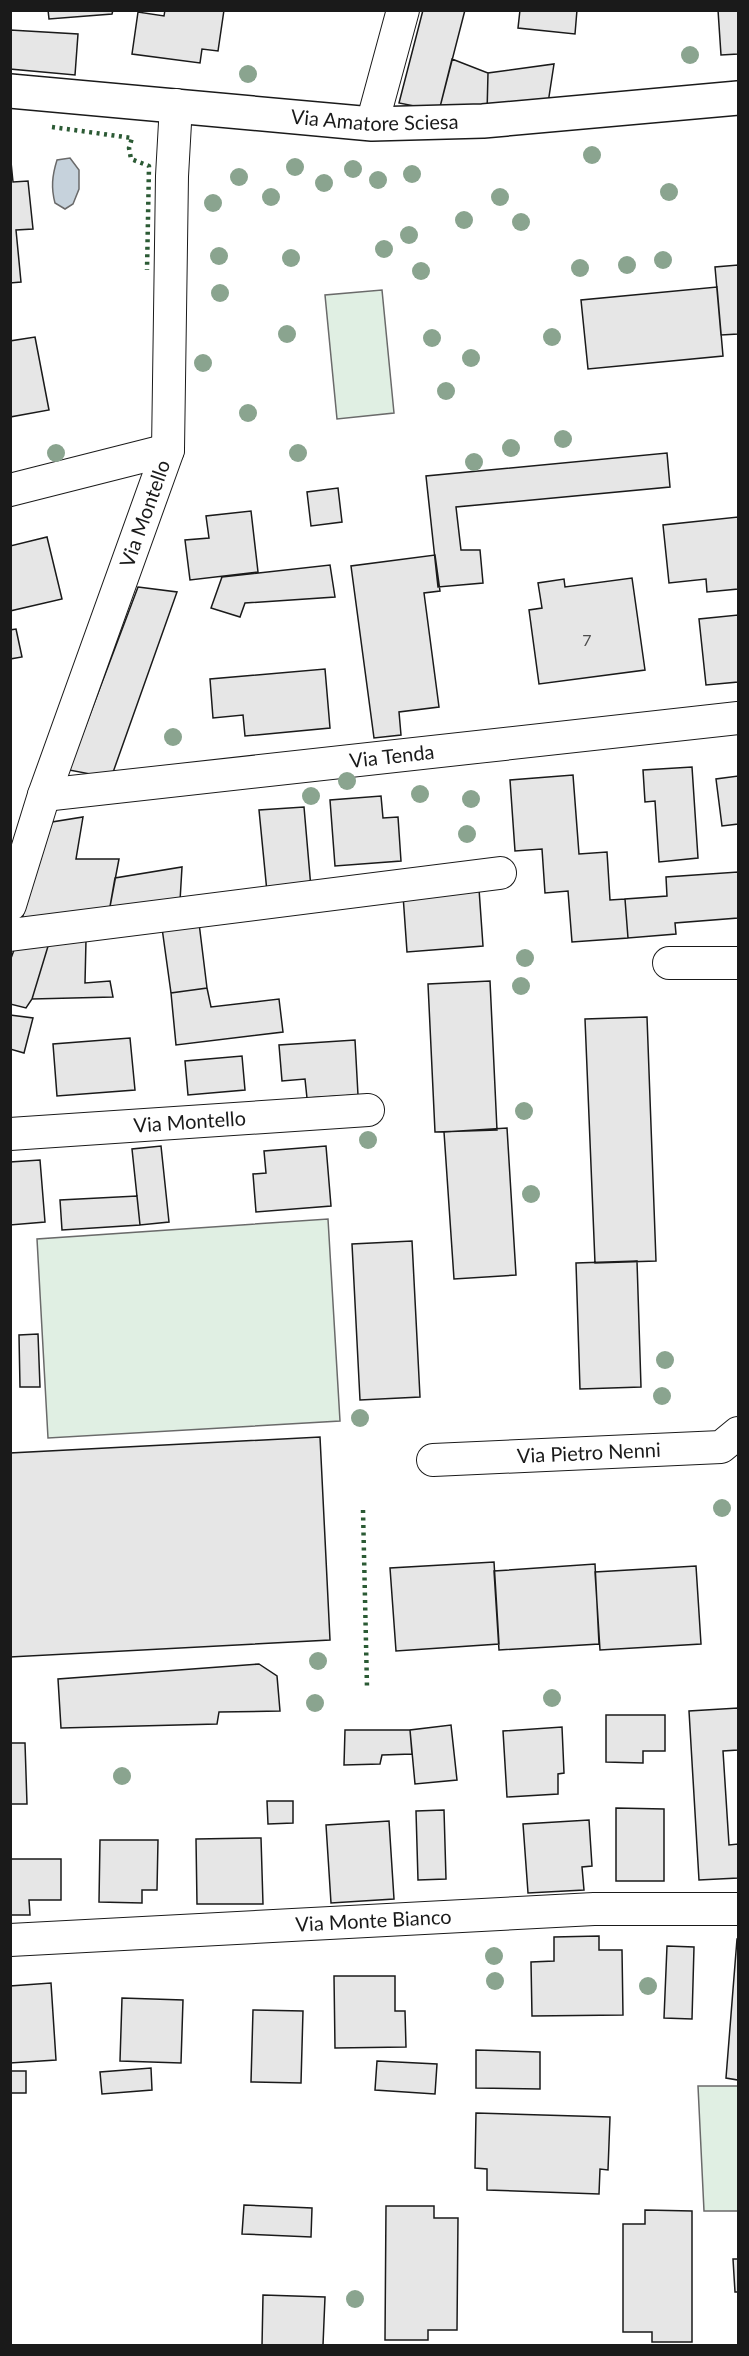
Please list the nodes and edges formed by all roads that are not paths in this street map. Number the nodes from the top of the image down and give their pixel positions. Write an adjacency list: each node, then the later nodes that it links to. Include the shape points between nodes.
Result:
1 (403, 10): 5 (street)
2 (10, 91): 4 (street, Via Amatore Sciesa)
3 (738, 98): 5 (street, Via Amatore Sciesa, via 483,121)
4 (176, 105): 5 (street, Via Amatore Sciesa); 6 (street, Via Montello)
5 (372, 124)
6 (168, 450): 7 (street); 9 (street, Via Montello)
7 (10, 490)
8 (738, 718): 9 (street, Via Tenda)
9 (44, 795): 11 (street, Via Montello)
10 (500, 873): 12 (street)
11 (10, 905)
12 (10, 935)
13 (669, 963): 14 (street)
14 (738, 963)
15 (368, 1110): 16 (street, Via Montello)
16 (10, 1134)
17 (738, 1433): 18 (street, Via Pietro Nenni, via 721,1447)
18 (433, 1460)
19 (738, 1909): 20 (street, Via Monte Bianco, via 594,1910)
20 (10, 1940)

